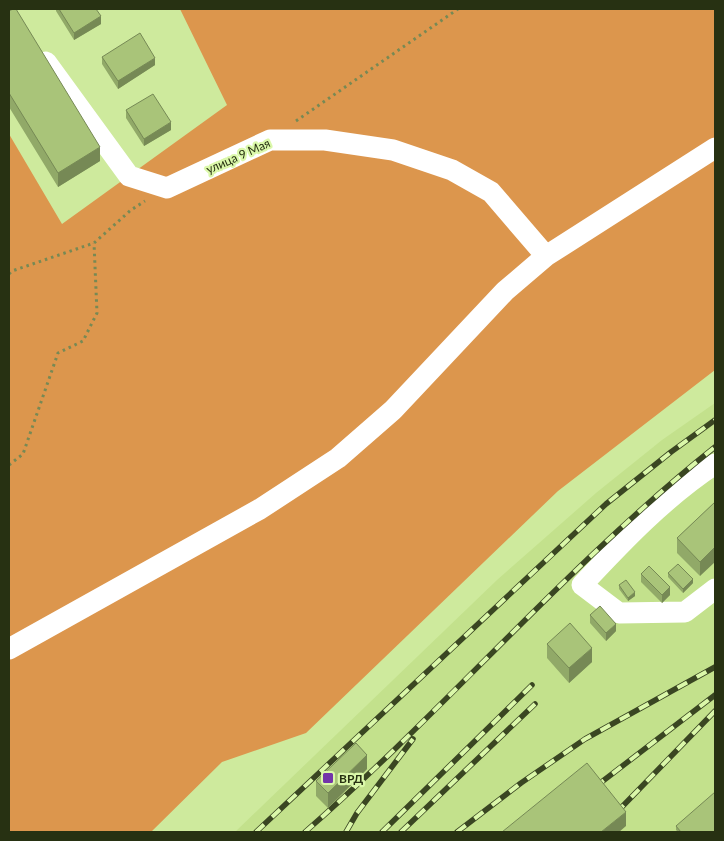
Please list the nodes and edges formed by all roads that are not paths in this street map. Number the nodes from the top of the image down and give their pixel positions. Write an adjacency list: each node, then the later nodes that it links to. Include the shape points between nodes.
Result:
1 (32, 43): 3 (street, улица 9 Мая, via 129,176 168,188 270,140 324,140 393,150 452,170 490,192)
2 (715, 148): 3 (street)
3 (546, 256): 6 (street, via 505,291 393,410 338,458 260,509)
4 (715, 464): 5 (street, via 691,480 635,529 582,584 619,614 685,612)
5 (715, 589)
6 (9, 649)

